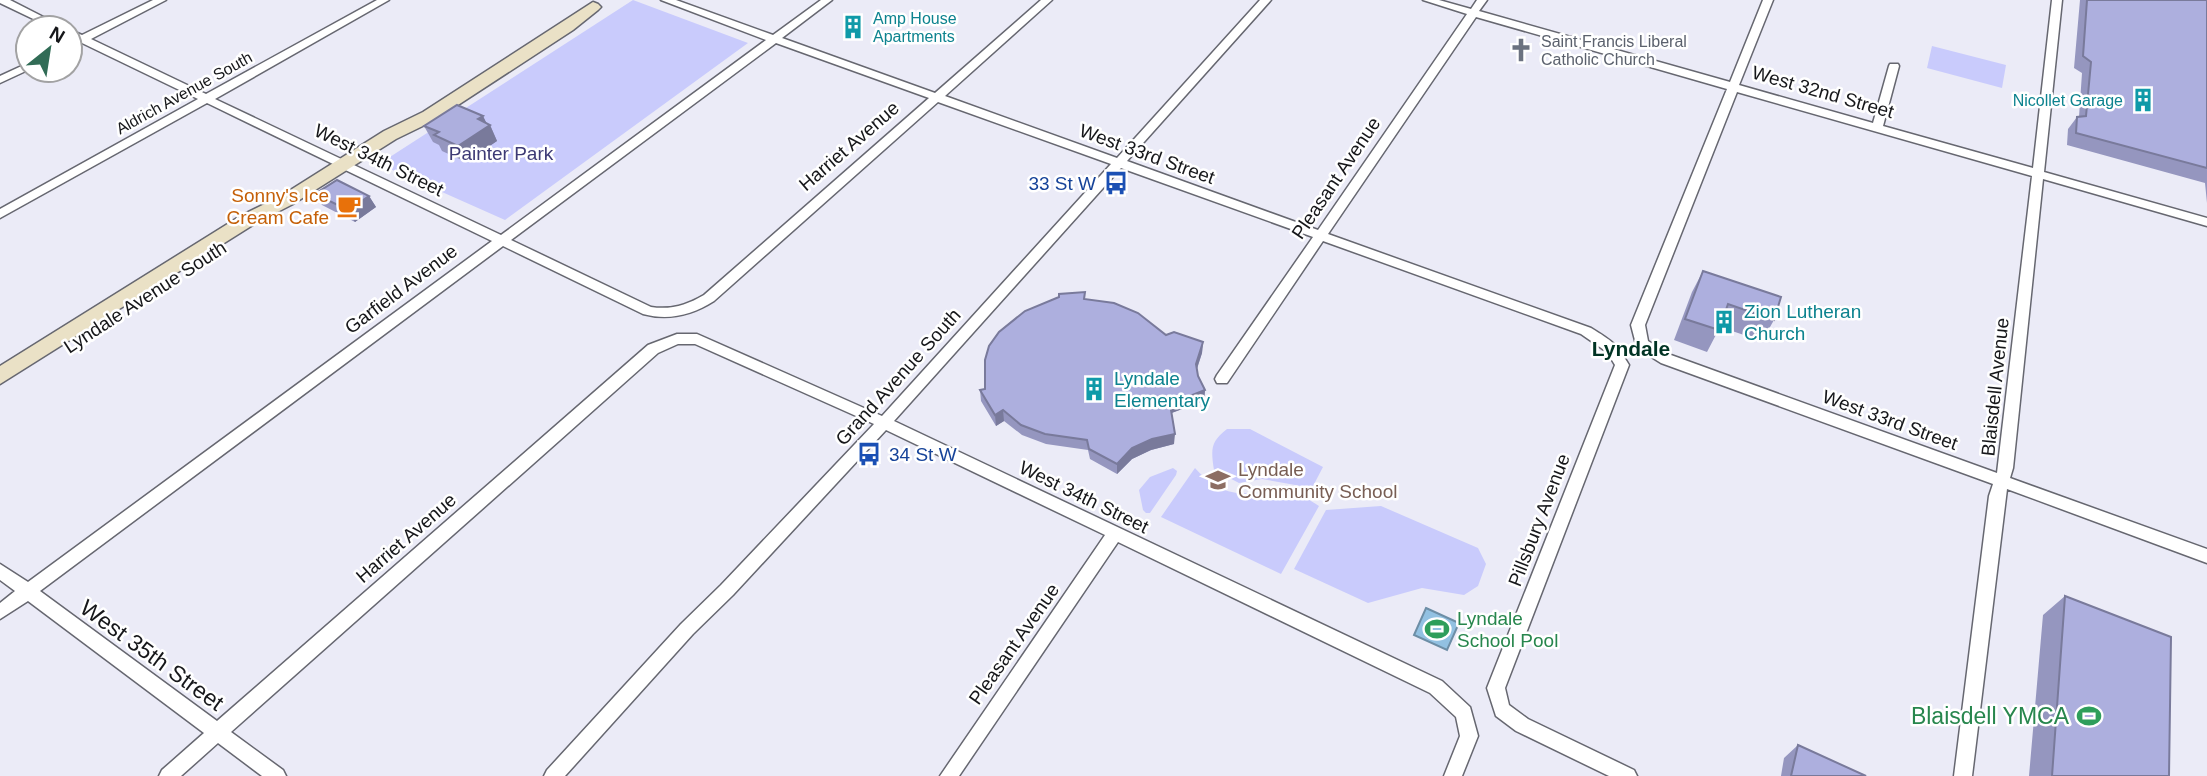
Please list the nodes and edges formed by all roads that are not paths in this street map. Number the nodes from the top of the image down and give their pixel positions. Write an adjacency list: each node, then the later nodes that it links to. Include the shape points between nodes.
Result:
1 (2, 0): 14 (street)
2 (161, 0): 15 (street)
3 (384, 0): 21 (street, Aldrich Avenue South)
4 (666, 0): 16 (street, West 33rd Street)
5 (827, 0): 16 (street, Garfield Avenue)
6 (1046, 0): 20 (street, Harriet Avenue)
7 (1266, 0): 23 (street, Grand Avenue South)
8 (1428, 0): 13 (street, West 32nd Street)
9 (1482, 0): 13 (street, Pleasant Avenue)
10 (1768, 0): 19 (street)
11 (2057, 0): 25 (street, Blaisdell Avenue)
12 (598, 3): 24 (main road, Lyndale Avenue South, via 452,102)
13 (1474, 13): 19 (street, West 32nd Street); 29 (street, Pleasant Avenue)
14 (31, 14)
15 (84, 38)
16 (774, 39): 20 (street, West 33rd Street); 30 (street, Garfield Avenue)
17 (84, 40): 21 (street, West 34th Street)
18 (1894, 66): 22 (street)
19 (1733, 86): 22 (street, West 32nd Street); 38 (street, West 33rd Street, via 1638,325 1642,344 1666,359)
20 (936, 98): 23 (street, West 33rd Street); 31 (street, Harriet Avenue, via 709,298)
21 (206, 99): 24 (street, West 34th Street); 27 (street, Aldrich Avenue South)
22 (1877, 128): 25 (street, West 32nd Street)
23 (1117, 164): 29 (street, West 33rd Street); 37 (street, Grand Avenue South)
24 (342, 165): 26 (main road, Lyndale Avenue South); 30 (street, West 34th Street)
25 (2039, 174): 28 (street, West 32nd Street); 38 (street, Blaisdell Avenue)
26 (287, 201): 34 (main road, Lyndale Avenue South, via 249,219); 36 (main road, Lyndale Avenue South, via 247,232)
27 (0, 214)
28 (2207, 222)
29 (1321, 238): 33 (street, West 33rd Street, via 1586,331); 35 (street, Pleasant Avenue)
30 (500, 242): 31 (street, West 34th Street, via 648,311); 42 (street, Garfield Avenue)
31 (673, 314)
32 (677, 339): 37 (street, West 34th Street, via 714,345); 44 (street, Harriet Avenue, via 653,349)
33 (1612, 348): 50 (street, Pillsbury Avenue, via 1622,365 1496,688 1502,710 1522,725)
34 (0, 376)
35 (1222, 379)
36 (0, 389)
37 (884, 422): 39 (street, West 34th Street); 47 (street, Grand Avenue South)
38 (2002, 481): 40 (street, West 33rd Street); 51 (street, Blaisdell Avenue)
39 (1114, 535): 48 (street, Pleasant Avenue); 49 (street, West 34th Street, via 1436,687 1464,713 1469,736)
40 (2207, 556)
41 (0, 571): 42 (street, West 35th Street)
42 (27, 592): 43 (street, Garfield Avenue); 44 (street, West 35th Street)
43 (0, 612)
44 (218, 732): 45 (street, Harriet Avenue); 46 (street, West 35th Street)
45 (168, 776)
46 (277, 776)
47 (553, 776)
48 (948, 776)
49 (1453, 776)
50 (1628, 776)
51 (1964, 776)

